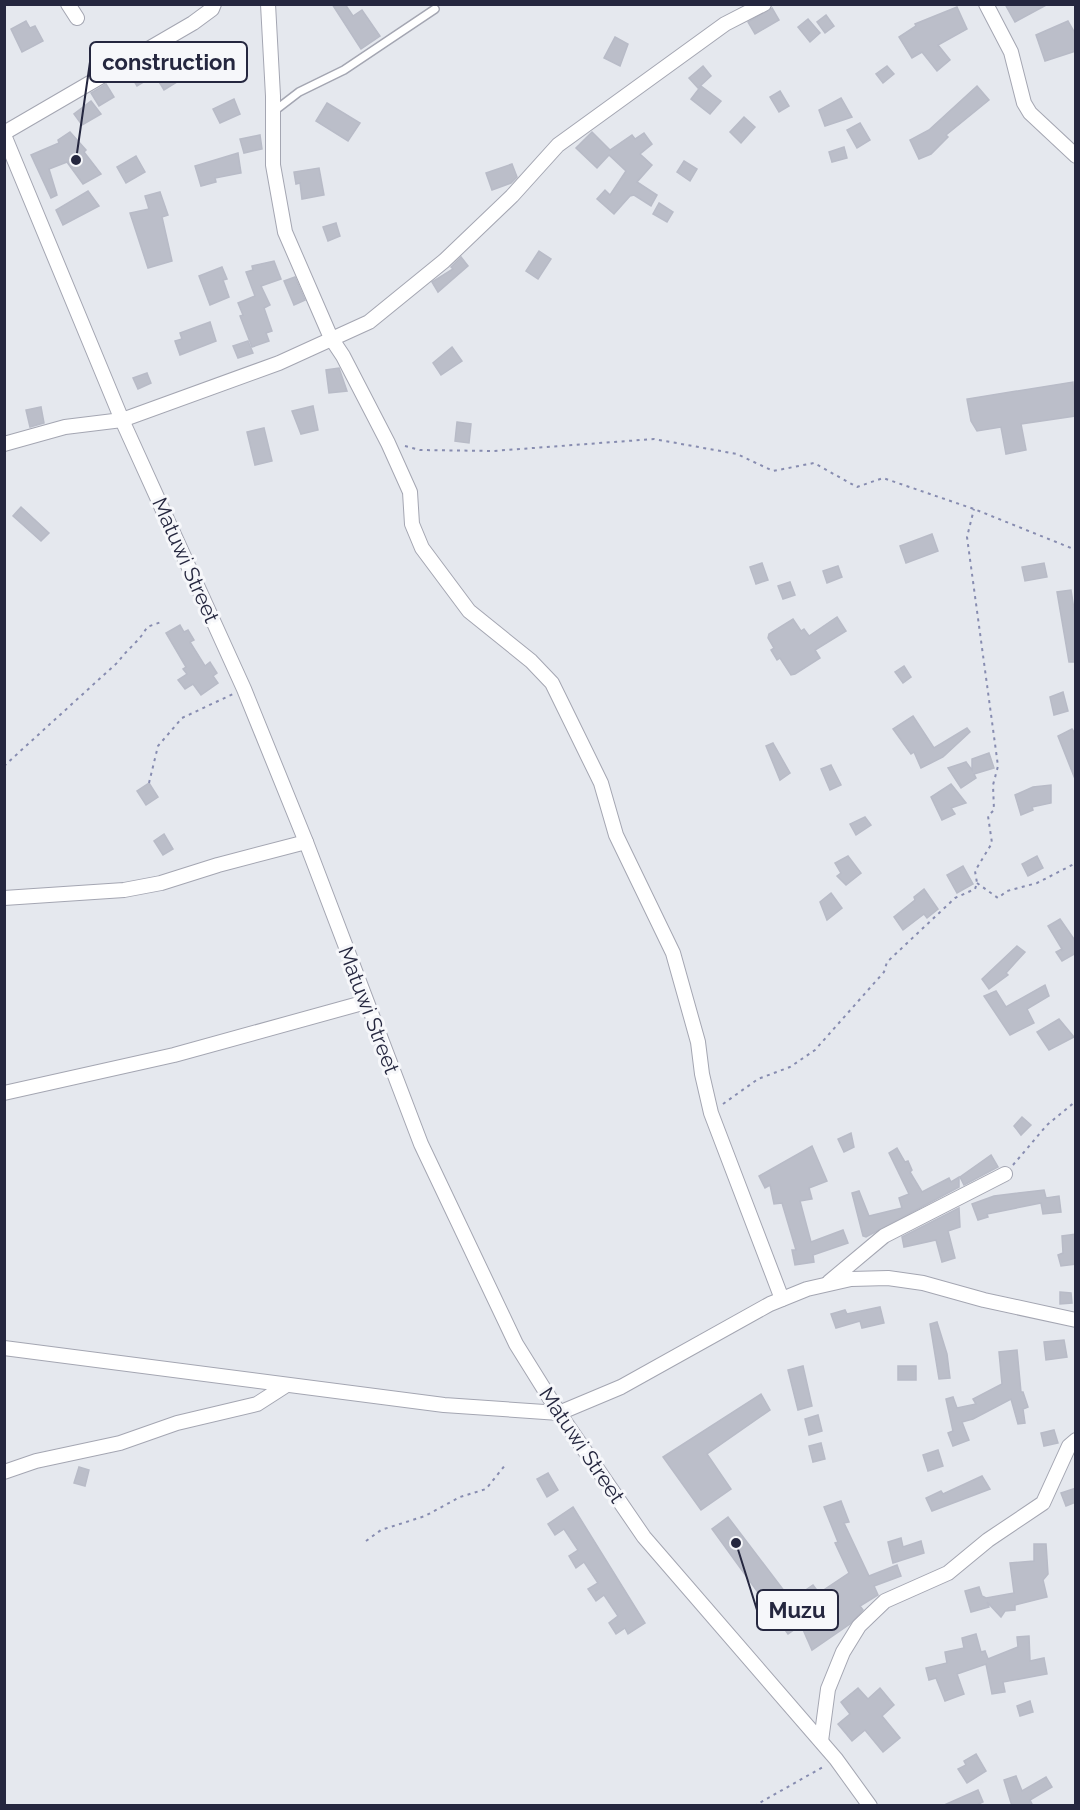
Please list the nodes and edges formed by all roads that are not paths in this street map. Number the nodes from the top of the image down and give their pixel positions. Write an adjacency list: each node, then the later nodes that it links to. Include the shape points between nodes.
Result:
1 (68, 4): 7 (street)
2 (214, 4): 9 (street, via 193,23)
3 (267, 4): 8 (street)
4 (764, 4): 12 (street, via 725,24 558,145 444,261 369,322)
5 (986, 4): 11 (street, via 1011,52 1024,103)
6 (435, 9): 8 (lane)
7 (77, 18)
8 (273, 112): 12 (street, via 273,165 280,215)
9 (4, 134): 10 (street, Matuwi Street)
10 (8, 155): 13 (street, Matuwi Street)
11 (1076, 156)
12 (331, 338): 13 (street, via 236,380); 21 (street, via 388,442 410,492 412,524 422,548 469,611 552,683 601,783 616,835 673,953 698,1042 711,1113)
13 (122, 420): 14 (street, via 65,427); 15 (street, Matuwi Street, via 243,689)
14 (4, 444)
15 (306, 842): 16 (street, via 143,886); 17 (street, Matuwi Street)
16 (4, 898)
17 (366, 1002): 18 (street, via 174,1055); 25 (street, Matuwi Street, via 421,1144 477,1267 516,1344)
18 (4, 1093)
19 (1005, 1174): 20 (street, via 884,1236)
20 (826, 1285): 21 (street); 22 (street, via 851,1279 888,1278)
21 (782, 1299): 25 (street, via 621,1387)
22 (1076, 1320)
23 (4, 1348): 24 (street)
24 (285, 1386): 25 (street, via 444,1405); 27 (street, via 257,1404)
25 (559, 1413): 28 (street, Matuwi Street, via 644,1536)
26 (1076, 1440): 28 (street, via 1043,1503 988,1540 948,1574 885,1601 859,1626 828,1689)
27 (4, 1472)
28 (820, 1741): 29 (street, Matuwi Street)
29 (870, 1806)

